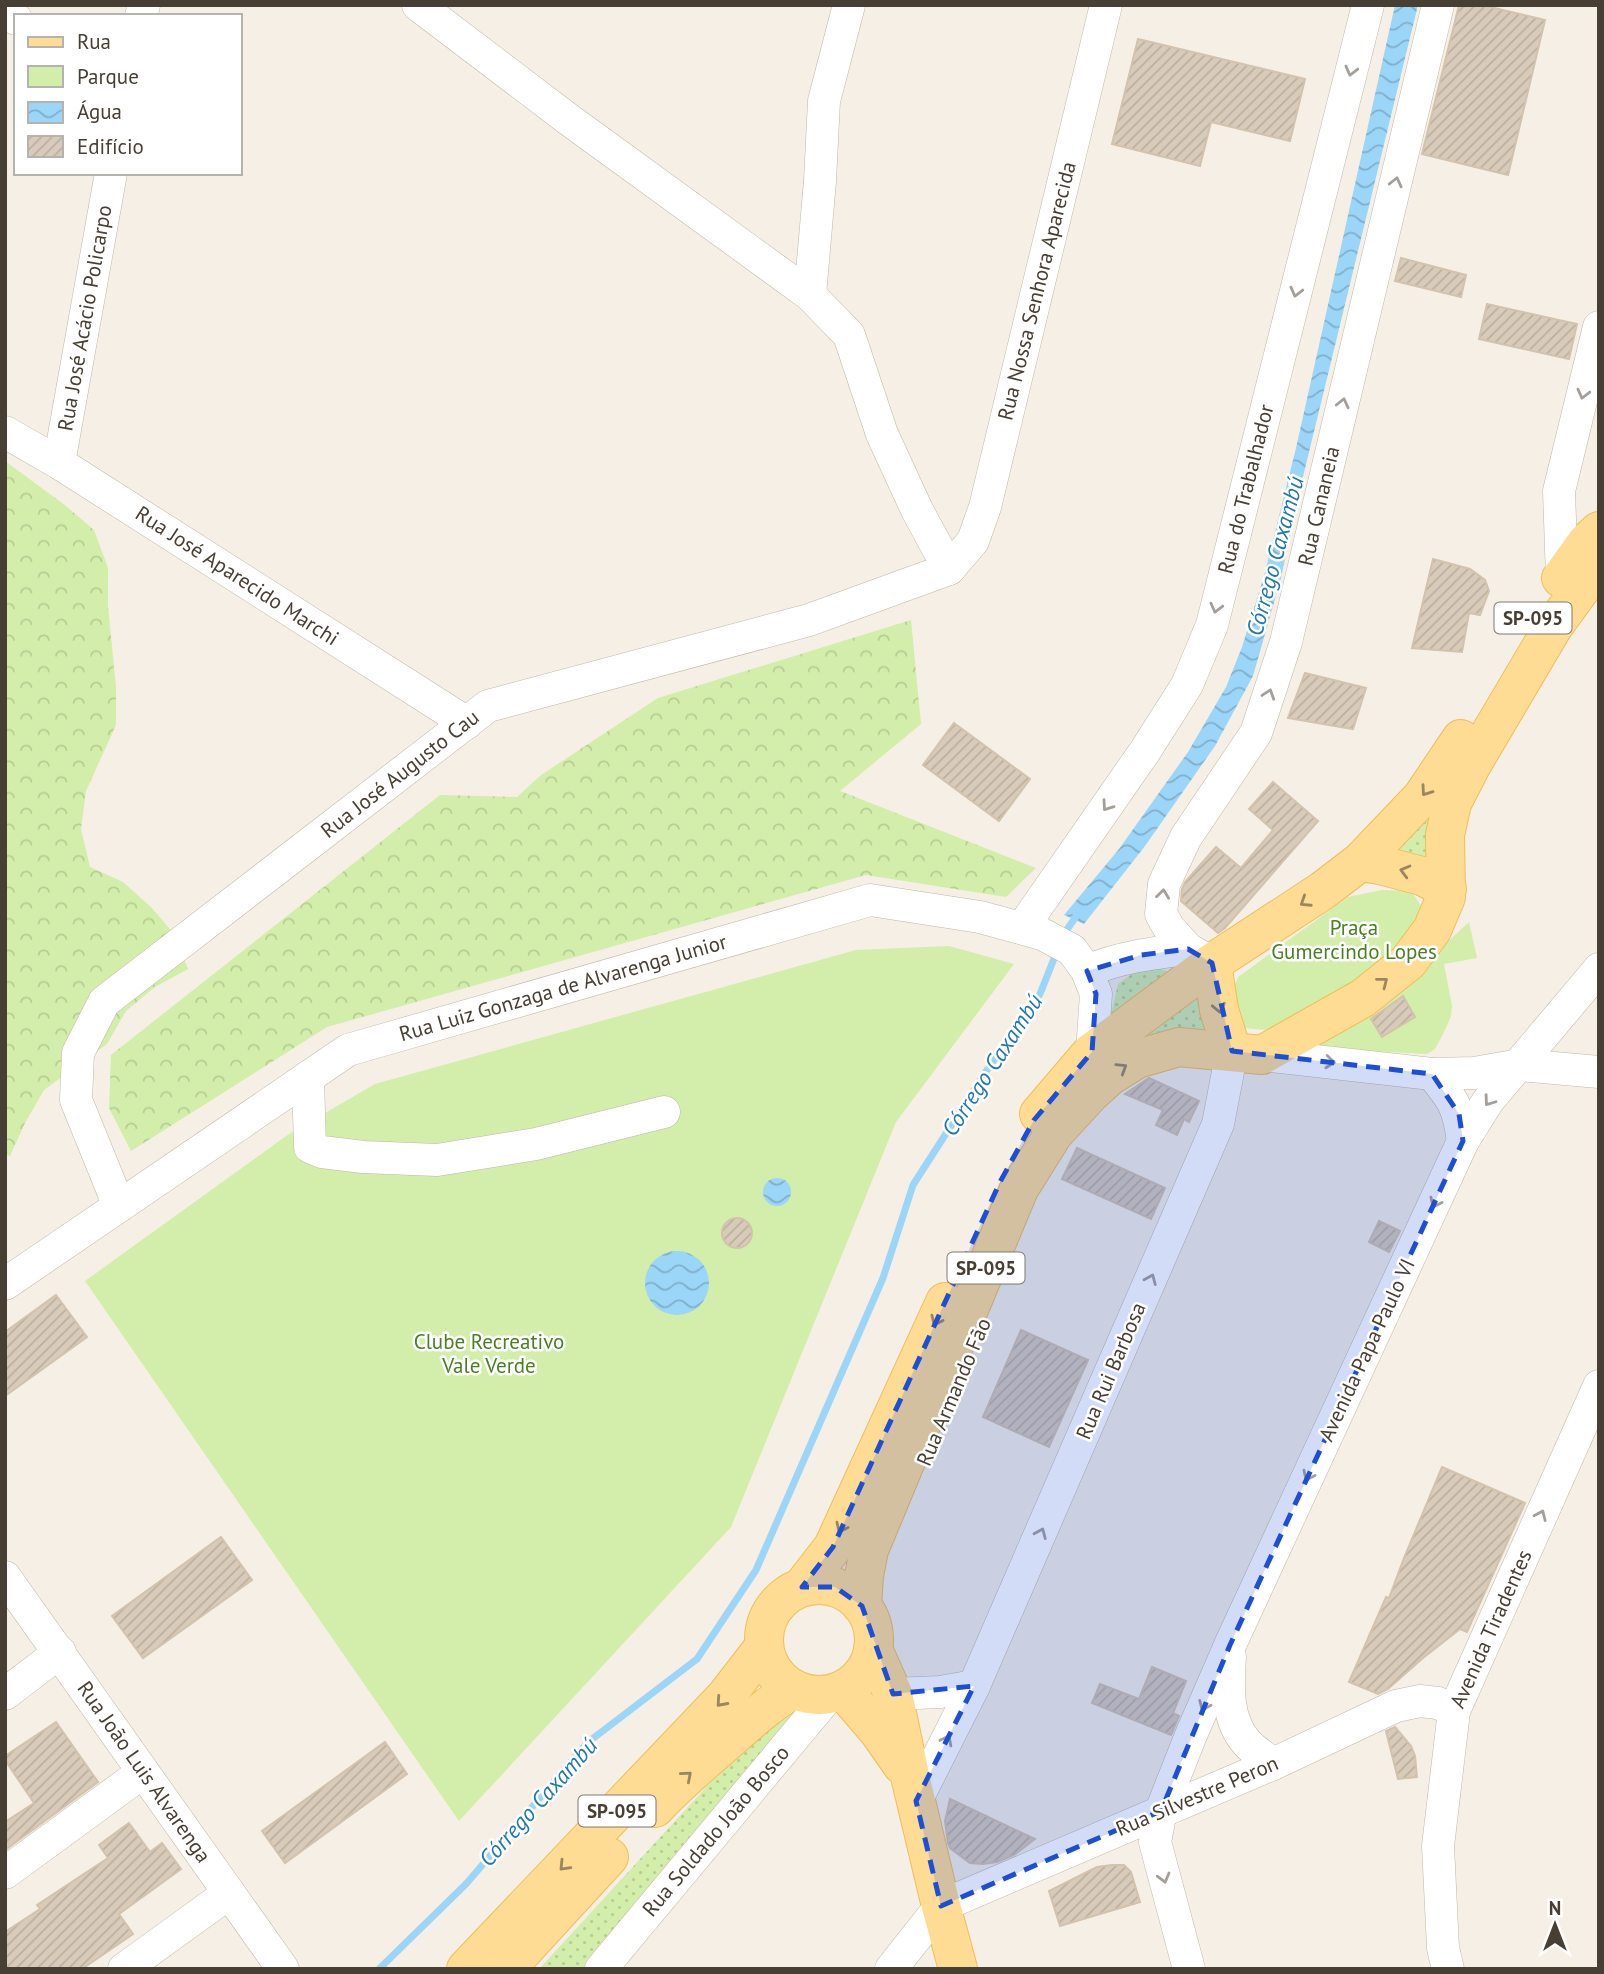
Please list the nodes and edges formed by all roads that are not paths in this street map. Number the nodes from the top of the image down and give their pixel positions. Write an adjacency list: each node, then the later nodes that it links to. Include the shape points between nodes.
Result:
1 (418, 5): 7 (street)
2 (849, 5): 7 (street, via 824,101)
3 (1106, 5): 13 (street, Rua Nossa Senhora Aparecida, via 985,507 973,541)
4 (1368, 5): 18 (street, Rua do Trabalhador, one-way to 18, via 1212,625 1187,685)
5 (1438, 5): 19 (street, Rua Cananeia, one-way to 5, via 1169,928 1161,914 1164,884 1186,837 1256,733 1286,642)
6 (111, 175): 10 (street, Rua José Acácio Policarpo)
7 (810, 295): 13 (street, via 849,335 882,434)
8 (1599, 327): 14 (street, one-way to 14, via 1559,491)
9 (5, 432): 10 (street, Rua José Aparecido Marchi)
10 (59, 463): 15 (street, Rua José Aparecido Marchi)
11 (1599, 531): 14 (main road, SP-095)
12 (1599, 564): 17 (main road, SP-095, via 1553,627 1452,803 1445,835)
13 (949, 569): 15 (street, Rua José Augusto Cau, via 809,620 488,706)
14 (1562, 577): 16 (main road, SP-095, one-way to 16, via 1479,714 1422,797)
15 (467, 723): 30 (street, Rua José Augusto Cau, via 104,1002 78,1053 76,1100)
16 (1360, 862): 17 (main road, one-way to 16, via 1422,876); 19 (main road, SP-095, one-way to 19, via 1322,891)
17 (1447, 889): 23 (main road, SP-095, one-way to 17, via 1363,998 1408,962 1432,930)
18 (1032, 931): 20 (street, Rua Luiz Gonzaga de Alvarenga Junior); 27 (street, Rua Luiz Gonzaga de Alvarenga Junior, via 981,917 870,900 348,1050)
19 (1200, 956): 20 (street); 22 (main road, SP-095); 23 (main road, one-way to 23, via 1219,1010)
20 (1079, 961): 22 (street, via 1096,995)
21 (1599, 969): 24 (street, Avenida Papa Paulo VI)
22 (1092, 1052): 34 (main road, SP-095, one-way to 34, via 1034,1120 1000,1182 833,1547)
23 (1247, 1053): 26 (street, one-way to 26); 35 (main road, Rua Armando Fão, one-way to 23, via 888,1550 1035,1200 1090,1094 1138,1059 1179,1047); 39 (street, Rua Rui Barbosa, one-way to 23)
24 (1520, 1065): 25 (street); 26 (street); 29 (street, Avenida Papa Paulo VI, one-way to 29, via 1488,1101)
25 (1599, 1072)
26 (1432, 1074): 29 (street, via 1452,1098)
27 (308, 1077): 28 (street, via 310,1147 363,1157 437,1160 536,1144); 30 (street, Rua Luiz Gonzaga de Alvarenga Junior)
28 (664, 1112)
29 (1464, 1141): 36 (street, Avenida Papa Paulo VI, one-way to 36)
30 (119, 1206): 31 (street, Rua Luiz Gonzaga de Alvarenga Junior)
31 (5, 1284)
32 (1599, 1385): 44 (street, Avenida Tiradentes, one-way to 32)
33 (5, 1577): 38 (street, Rua João Luis Alvarenga)
34 (802, 1587): 35 (main road, via 835,1587 850,1594); 37 (main road, SP-095, via 775,1607 767,1621)
35 (869, 1625): 41 (main road, via 868,1666); 43 (main road)
36 (1230, 1645): 45 (street, Avenida Papa Paulo VI, via 1233,1719 1247,1744); 48 (street, Avenida Papa Paulo VI, one-way to 48)
37 (763, 1648): 40 (main road, via 781,1680); 54 (main road, SP-095, one-way to 54, via 726,1696)
38 (60, 1653): 42 (street); 46 (street, Rua João Luis Alvarenga)
39 (974, 1686): 43 (street); 47 (street, Rua Rui Barbosa, one-way to 39)
40 (794, 1689): 41 (main road, via 810,1694); 55 (main road, SP-095, one-way to 40, via 671,1791)
41 (837, 1691): 47 (main road, via 879,1732); 56 (street, Rua Soldado João Bosco)
42 (5, 1694)
43 (893, 1694): 47 (main road)
44 (1454, 1711): 45 (street, Rua Silvestre Peron, via 1438,1703 1396,1706); 60 (street, Avenida Tiradentes, via 1438,1846)
45 (1273, 1763): 48 (street, Rua Silvestre Peron)
46 (143, 1772): 49 (street); 50 (street, Rua João Luis Alvarenga)
47 (913, 1788): 51 (main road)
48 (1161, 1811): 51 (street, Rua Silvestre Peron); 59 (street, Avenida Papa Paulo VI, one-way to 59, via 1155,1842)
49 (5, 1873)
50 (229, 1892): 52 (street); 53 (street, Rua João Luis Alvarenga)
51 (941, 1906): 57 (street); 58 (main road)
52 (124, 1969)
53 (283, 1969)
54 (466, 1969)
55 (506, 1969)
56 (601, 1969)
57 (891, 1969)
58 (958, 1969)
59 (1189, 1969)
60 (1448, 1969)

